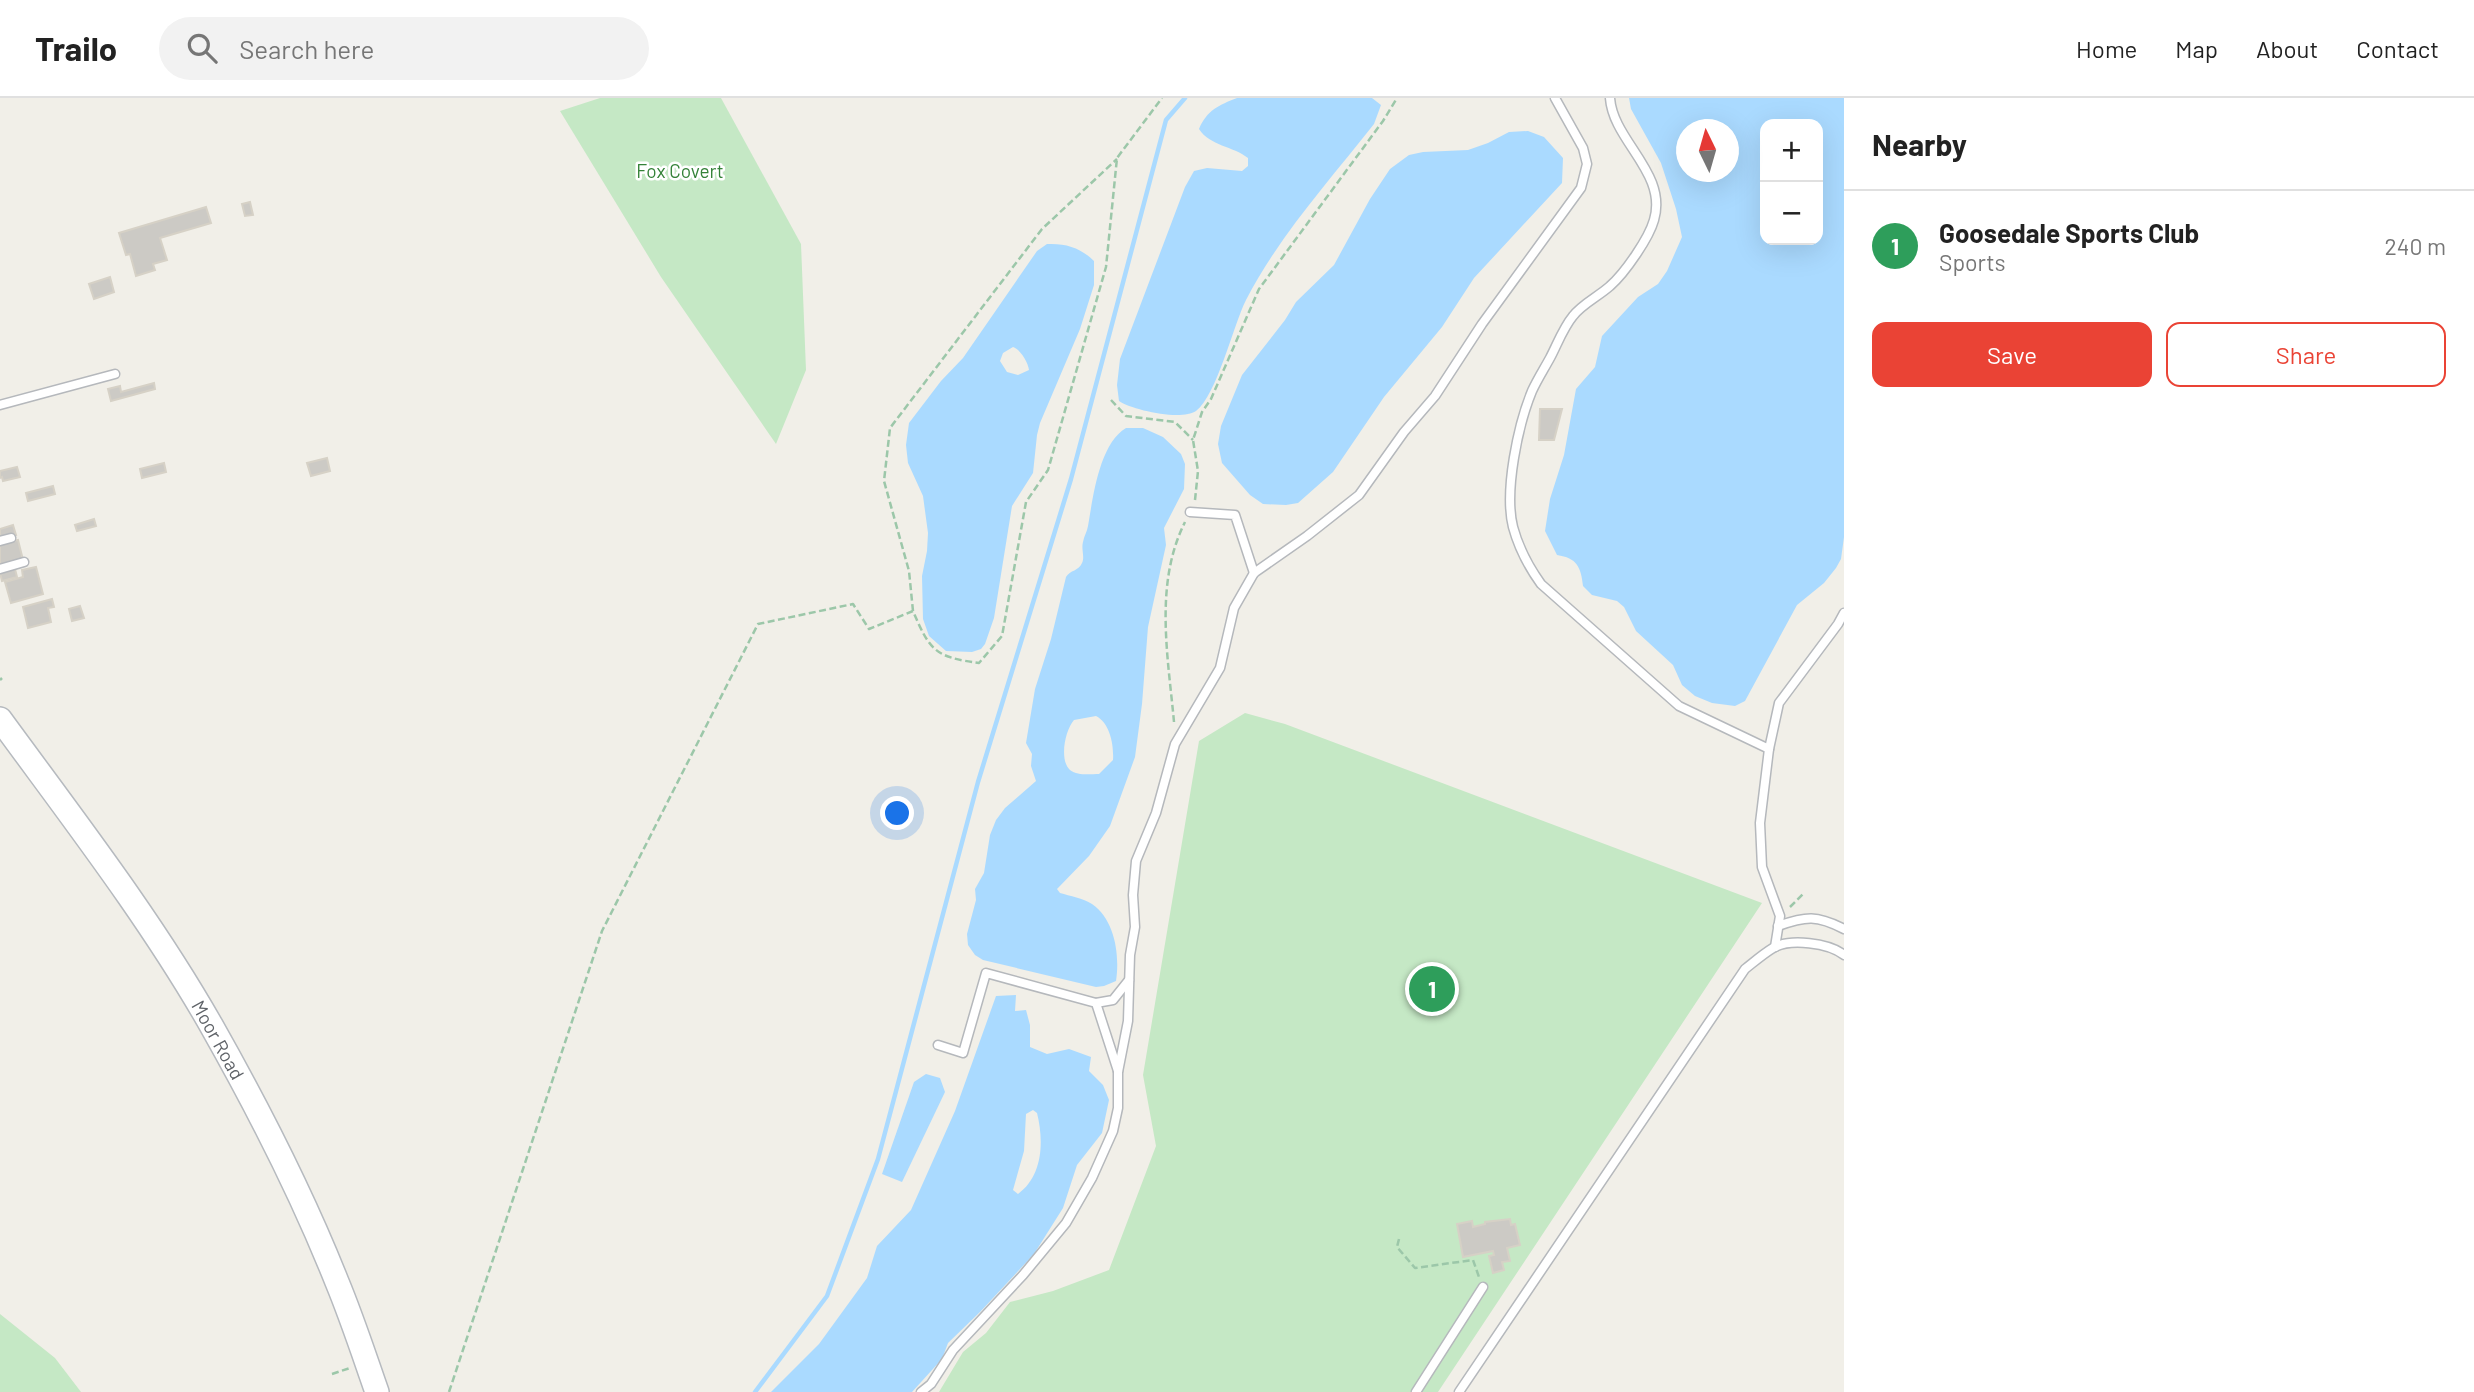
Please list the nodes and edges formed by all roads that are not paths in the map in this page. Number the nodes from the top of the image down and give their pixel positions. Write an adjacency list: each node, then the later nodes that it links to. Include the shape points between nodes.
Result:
1 (1555, 98): 10 (lane, via 1583,148 1587,164 1581,188 1435,396 1359,495)
2 (1610, 98): 13 (lane, via 1611,111 1651,179 1655,219 1613,284 1573,316 1532,392 1510,491 1513,525 1525,561 1541,584 1679,706)
3 (115, 374): 4 (lane)
4 (0, 405)
5 (1190, 512): 10 (lane, via 1235,515)
6 (11, 538): 7 (lane)
7 (0, 541)
8 (24, 562): 9 (lane)
9 (0, 569)
10 (1254, 573): 18 (lane, via 1234,608 1220,668 1175,744 1156,813 1136,861)
11 (1844, 613): 13 (lane, via 1779,703)
12 (0, 719): 23 (main road, Moor Road, via 99,853 210,1024 306,1209)
13 (1769, 748): 14 (lane, via 1760,823 1762,866 1780,916)
14 (1778, 926): 15 (lane, via 1801,918 1825,919); 16 (lane)
15 (1844, 929)
16 (1775, 947): 17 (lane, via 1805,943 1835,948); 26 (lane, via 1745,969)
17 (1844, 955)
18 (1129, 980): 19 (lane, via 1113,1000); 21 (lane, via 1128,1021)
19 (1096, 1003): 20 (lane, via 985,974 963,1053); 21 (lane)
20 (938, 1045)
21 (1118, 1072): 24 (lane, via 1113,1131 1066,1223)
22 (1483, 1287): 25 (lane)
23 (377, 1392)
24 (921, 1392)
25 (1416, 1392)
26 (1459, 1392)

